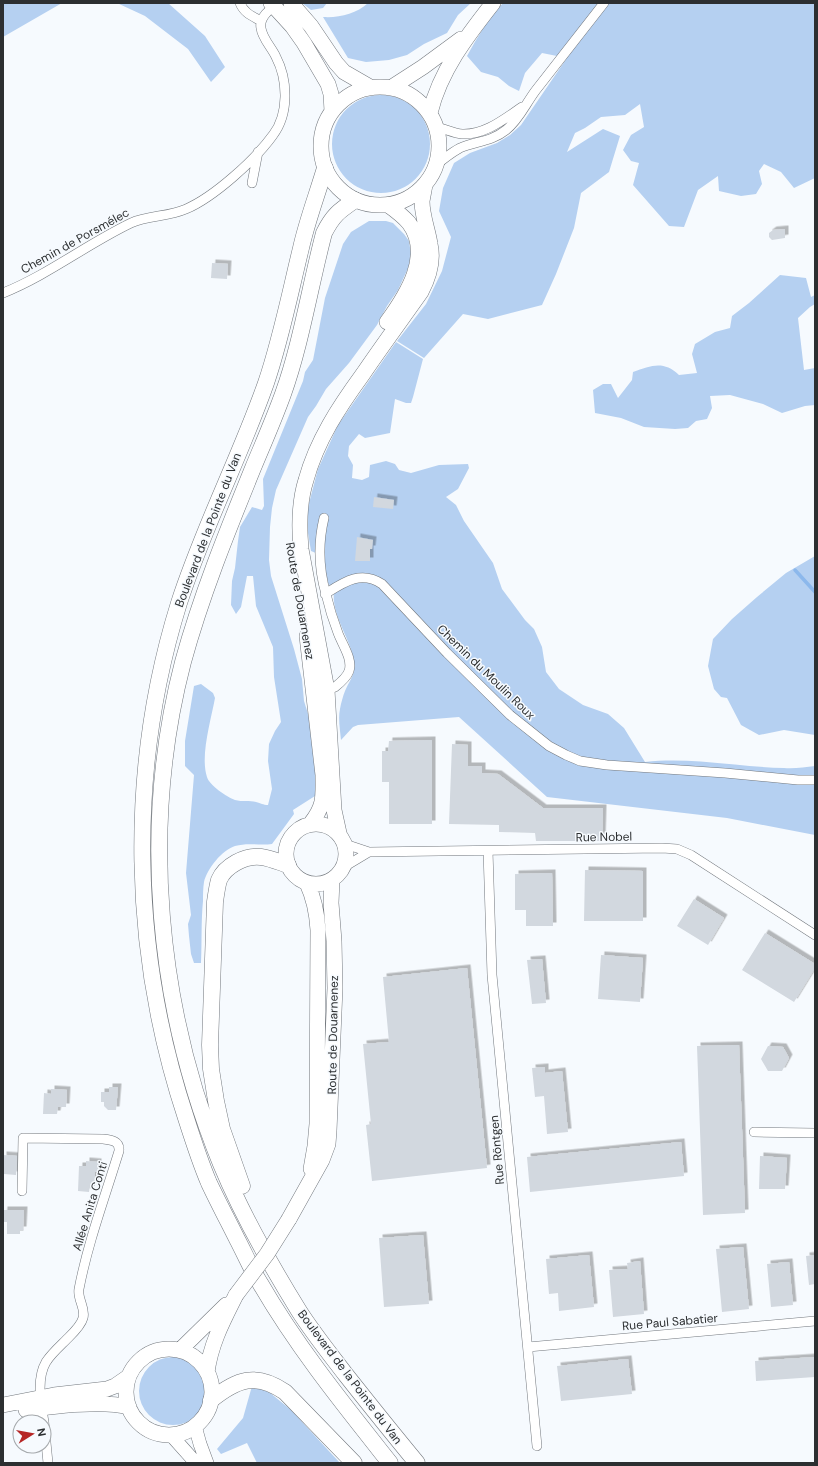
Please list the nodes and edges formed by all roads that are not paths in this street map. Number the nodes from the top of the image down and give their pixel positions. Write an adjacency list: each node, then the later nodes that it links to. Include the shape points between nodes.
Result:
1 (240, 3): 6 (street, via 249,16)
2 (291, 3): 7 (main road)
3 (494, 3): 8 (main road)
4 (604, 3): 11 (street)
5 (273, 5): 6 (street); 7 (street, via 284,7 301,25); 12 (main road, via 304,43 328,84)
6 (261, 20): 15 (street, Chemin de Porsmélec, via 261,30 281,69 284,104 278,129)
7 (311, 26): 9 (main road, via 344,72)
8 (470, 32): 10 (main road); 13 (main road, via 444,77)
9 (370, 87): 10 (main road); 12 (main road, via 349,95)
10 (392, 87): 13 (main road, via 407,92 420,101)
11 (525, 105): 14 (street, via 495,125 478,132 461,134); 16 (street, via 507,130 485,142 460,148)
12 (332, 111): 17 (main road, via 322,133 322,157)
13 (430, 113): 14 (main road)
14 (437, 127): 16 (main road, via 440,146)
15 (258, 152): 18 (street); 22 (street, Chemin de Porsmélec, via 204,200 186,209 131,223)
16 (437, 164): 19 (main road)
17 (325, 168): 20 (main road, via 343,192); 60 (highway, Boulevard de la Pointe du Van, via 265,385 195,558 170,636 148,747 142,819 143,891 149,960 161,1032 181,1105 210,1184 259,1282 301,1348)
18 (252, 183)
19 (425, 185): 21 (main road, via 402,201); 25 (main road, Route de Douarnenez, via 422,201 431,245 427,281 326,429 305,482 299,532)
20 (356, 200): 21 (main road); 42 (highway, Boulevard de la Pointe du Van, via 337,212 324,233 284,392 212,569 197,615 170,726 160,825 161,905 165,943 174,1009 191,1075 210,1137 233,1192 245,1218)
21 (388, 205): 26 (main road, Route de Douarnenez, via 409,223 413,231 418,252 416,271 391,316 315,429 302,458 292,500 289,523 290,550 309,649)
22 (3, 293)
23 (324, 518): 24 (street, via 320,560)
24 (326, 594): 25 (street, via 350,668 340,682); 27 (street, Chemin du Moulin Roux, via 349,580 360,578 375,580 382,584 510,715 549,746 580,761)
25 (326, 690): 26 (street); 29 (main road, Route de Douarnenez, via 334,810)
26 (315, 705): 28 (main road, Route de Douarnenez, via 323,793 321,807)
27 (815, 780)
28 (311, 823): 29 (main road, via 331,827); 32 (main road, via 302,826 289,838 286,847)
29 (342, 838): 31 (street, Rue Nobel); 33 (main road, via 347,851)
30 (488, 851): 31 (street, Rue Nobel); 36 (street, Rue Nobel, via 677,849 691,855); 44 (street, Rue Röntgen, via 492,975)
31 (369, 852): 33 (street)
32 (288, 865): 35 (main road, via 295,876); 42 (highway, via 259,856 242,860 229,867 220,880 215,902 210,1045 218,1114 237,1176)
33 (344, 867): 34 (main road)
34 (332, 880): 35 (main road, via 324,883); 39 (main road, Route de Douarnenez, via 330,903 334,941 334,988 329,1132 322,1160)
35 (307, 883): 39 (main road, Route de Douarnenez, via 317,911 318,930 317,1134)
36 (815, 935)
37 (754, 1132): 38 (street)
38 (815, 1133)
39 (307, 1185): 41 (main road, Route de Douarnenez, bridge, via 267,1254)
40 (22, 1190): 51 (street, Allée Anita Conti, via 23,1138 103,1139 119,1145 90,1243 80,1287 79,1298 83,1318 78,1328 46,1362 41,1377)
41 (236, 1295): 45 (main road, Route de Douarnenez); 46 (main road, Route de Douarnenez, via 219,1328)
42 (300, 1313): 61 (highway, Boulevard de la Pointe du Van, via 329,1354)
43 (815, 1321): 44 (street, Rue Paul Sabatier)
44 (528, 1347): 55 (street, Rue Röntgen)
45 (180, 1350): 46 (main road, via 200,1362); 47 (main road, via 155,1351 134,1366)
46 (207, 1372): 48 (main road, via 212,1386)
47 (128, 1377): 50 (main road, via 126,1397); 51 (main road, via 115,1386)
48 (211, 1400): 53 (main road, via 208,1410); 59 (highway, via 228,1387 245,1380 271,1384 285,1392)
49 (3, 1406): 51 (main road)
50 (129, 1407): 51 (main road, via 100,1404); 54 (main road, via 136,1419 146,1428 158,1434)
51 (43, 1412): 52 (main road); 56 (street)
52 (3, 1415)
53 (195, 1426): 54 (main road); 58 (main road)
54 (171, 1435): 57 (main road)
55 (537, 1446)
56 (48, 1463)
57 (196, 1463)
58 (207, 1463)
59 (354, 1463)
60 (390, 1463)
61 (417, 1463)

